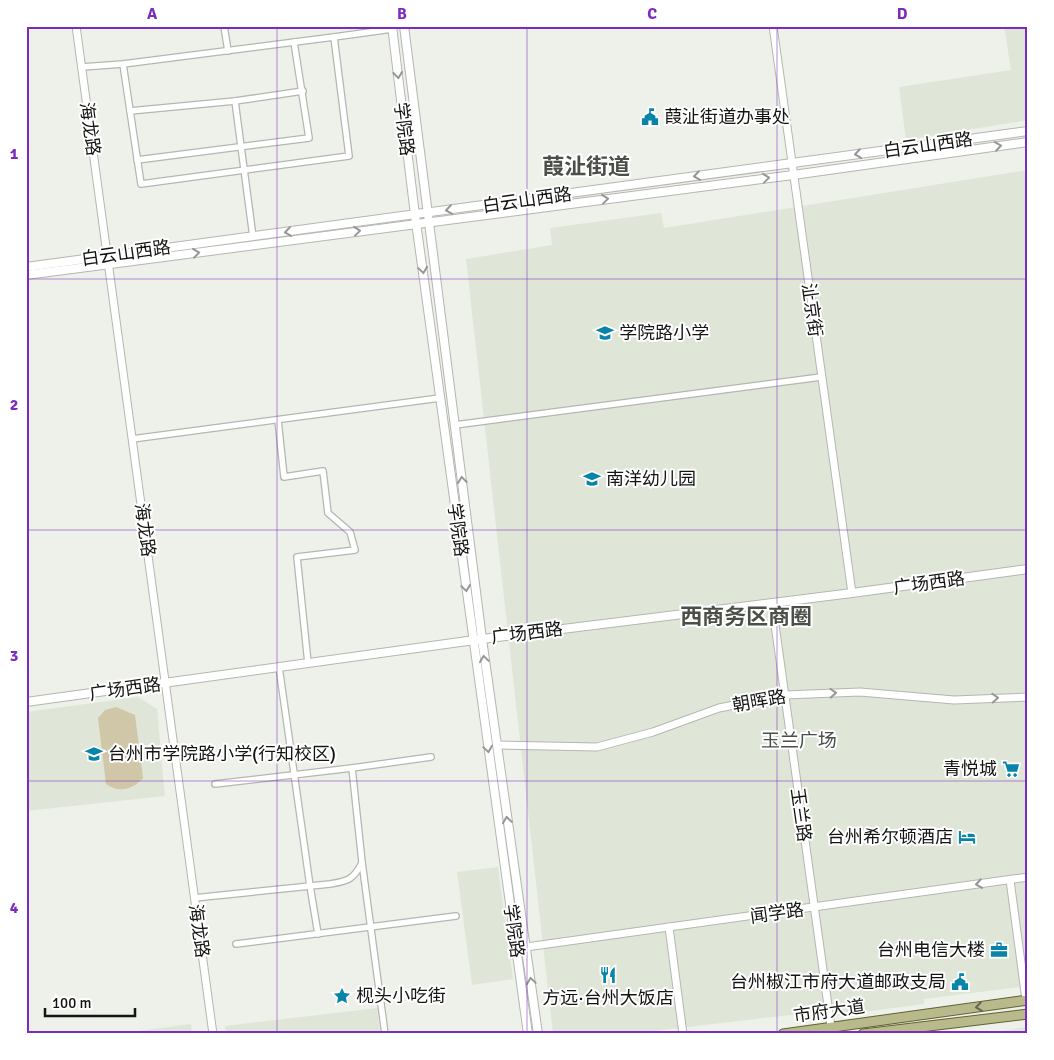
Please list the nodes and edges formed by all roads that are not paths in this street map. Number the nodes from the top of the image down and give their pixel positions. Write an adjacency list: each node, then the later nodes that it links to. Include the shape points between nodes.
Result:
1 (76, 26): 10 (street, 海龙路)
2 (224, 26): 8 (street)
3 (404, 26): 21 (main road, 学院路)
4 (773, 26): 18 (street, 沚京街)
5 (392, 28): 6 (street); 22 (main road, 学院路, one-way to 22)
6 (334, 37): 7 (street); 19 (street, via 349,156)
7 (294, 42): 8 (street); 11 (street)
8 (228, 50): 9 (street)
9 (122, 64): 10 (street); 13 (street)
10 (82, 67): 26 (street, 海龙路)
11 (303, 92): 12 (street); 16 (street, via 309,138)
12 (235, 101): 13 (street); 16 (street)
13 (130, 111): 17 (street)
14 (1028, 131): 18 (main road, 白云山西路, one-way to 18)
15 (1028, 142): 20 (main road, 白云山西路, one-way to 15)
16 (241, 146): 17 (street); 19 (street)
17 (137, 160): 19 (street, via 141,184)
18 (792, 163): 20 (street, 沚京街); 21 (main road, 白云山西路, one-way to 21)
19 (244, 169): 25 (street)
20 (793, 175): 23 (main road, 白云山西路, one-way to 20); 29 (street, 沚京街)
21 (428, 213): 22 (main road, 白云山西路); 23 (main road, 学院路)
22 (415, 215): 24 (main road, 学院路); 25 (main road, 白云山西路, one-way to 25)
23 (429, 222): 24 (main road, 白云山西路); 32 (main road, 学院路)
24 (416, 224): 26 (main road, 白云山西路, one-way to 24); 30 (main road, 学院路, one-way to 30)
25 (253, 236): 26 (main road, 白云山西路)
26 (108, 260): 27 (main road, 白云山西路); 28 (main road, 白云山西路); 33 (street, 海龙路)
27 (26, 267)
28 (26, 275)
29 (822, 377): 32 (street); 35 (street, 沚京街)
30 (440, 398): 31 (street); 38 (main road, 学院路, one-way to 38)
31 (278, 420): 33 (street); 39 (street, via 284,477 323,471 328,513 350,532 355,550 297,557)
32 (455, 425): 37 (main road, 学院路, one-way to 32)
33 (132, 439): 41 (street, 海龙路)
34 (1028, 570): 35 (main road, 广场西路)
35 (852, 593): 36 (main road, 广场西路)
36 (772, 603): 37 (main road, 广场西路); 42 (street, 玉兰路)
37 (482, 639): 38 (main road, 广场西路); 45 (main road, 学院路, one-way to 37)
38 (473, 640): 39 (main road, 广场西路); 65 (main road, 学院路, one-way to 65)
39 (308, 663): 40 (main road, 广场西路)
40 (279, 667): 41 (main road, 广场西路); 48 (street)
41 (166, 683): 44 (main road, 广场西路); 54 (street, 海龙路)
42 (784, 696): 43 (street, 朝晖路, one-way to 43, via 860,692 954,700); 45 (street, 朝晖路, via 719,708 597,748); 55 (street, 玉兰路)
43 (1028, 697)
44 (26, 702)
45 (497, 746): 61 (main road, 学院路, one-way to 45)
46 (431, 757): 47 (street)
47 (352, 768): 48 (street); 50 (street)
48 (294, 774): 49 (street); 53 (street)
49 (215, 784)
50 (362, 862): 53 (street, via 348,881); 57 (street)
51 (1028, 877): 52 (street, 闻学路)
52 (1010, 880): 55 (street, 闻学路, one-way to 55); 62 (street)
53 (310, 886): 54 (street); 59 (street)
54 (194, 898): 67 (street, 海龙路)
55 (814, 908): 58 (street, 闻学路); 64 (street, 玉兰路)
56 (456, 916): 57 (street)
57 (371, 927): 59 (street); 68 (street)
58 (669, 928): 61 (street, 闻学路); 69 (street)
59 (318, 934): 60 (street)
60 (236, 944)
61 (526, 947): 66 (main road, 学院路, one-way to 61)
62 (1027, 1000): 64 (main road, 市府大道, one-way to 64)
63 (1028, 1014): 71 (main road, 市府大道)
64 (831, 1027): 70 (main road, 市府大道)
65 (527, 1031)
66 (539, 1032)
67 (213, 1034)
68 (385, 1034)
69 (683, 1034)
70 (783, 1034)
71 (862, 1034)

